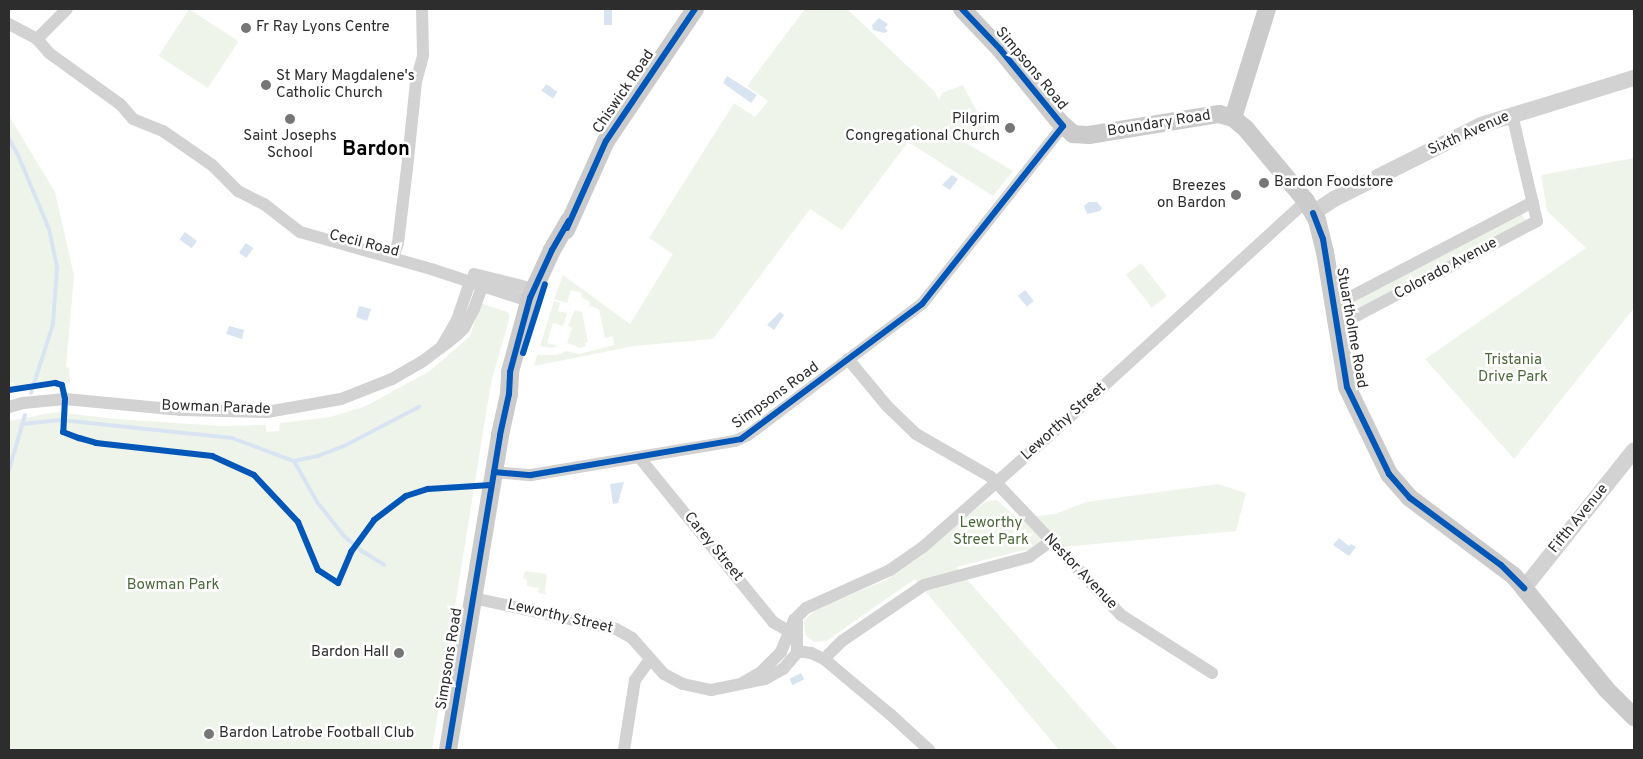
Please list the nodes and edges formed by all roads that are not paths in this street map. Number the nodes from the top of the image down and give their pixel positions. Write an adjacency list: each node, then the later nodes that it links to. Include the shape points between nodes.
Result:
1 (67, 9): 7 (street)
2 (422, 9): 14 (street, via 423,55 416,82)
3 (695, 9): 16 (main road, Chiswick Road, via 606,141 552,250)
4 (962, 9): 11 (main road, Simpsons Road, via 1000,49)
5 (1267, 9): 10 (main road, Boundary Road)
6 (9, 24): 7 (street, Cecil Road)
7 (37, 39): 14 (street, Cecil Road, via 49,53 120,104 133,119 163,131 212,165 238,191 264,204 300,232)
8 (1634, 78): 9 (street, Sixth Avenue)
9 (1512, 114): 12 (street, Colorado Avenue); 13 (street, Sixth Avenue, via 1481,125 1334,199)
10 (1233, 118): 11 (main road, Boundary Road, via 1217,115 1081,136); 13 (main road, Stuartholme Road, via 1259,143)
11 (1063, 126): 19 (street, Simpsons Road, via 922,304)
12 (1533, 202): 17 (street, Colorado Avenue); 18 (street, Colorado Avenue, via 1537,221)
13 (1310, 207): 17 (main road, Stuartholme Road, via 1323,240); 24 (street, Leworthy Street)
14 (394, 255): 15 (street, Cecil Road)
15 (477, 282): 16 (street, Cecil Road); 20 (street, Bowman Parade, via 464,328 392,379 341,399 267,412 211,411 65,399)
16 (534, 296): 23 (main road, Chiswick Road, via 510,372)
17 (1333, 306): 18 (main road, Stuartholme Road)
18 (1336, 324): 26 (main road, Stuartholme Road, via 1347,387 1389,474 1410,498 1501,565)
19 (848, 359): 22 (street, Simpsons Road, via 741,439); 24 (street, Nestor Avenue, via 887,406 916,434)
20 (9, 407)
21 (1634, 450): 26 (street, Fifth Avenue)
22 (639, 457): 23 (street, Simpsons Road, via 531,475); 29 (street, Carey Street, via 773,622)
23 (494, 472): 27 (main road, Simpsons Road)
24 (997, 482): 25 (street, Nestor Avenue); 28 (street, Leworthy Street, via 906,560)
25 (1050, 542): 32 (street, via 1028,557 929,583 848,636); 33 (street, Nestor Avenue, via 1121,615)
26 (1524, 588): 35 (main road, Stuartholme Road, via 1606,689)
27 (473, 598): 31 (street, Leworthy Street, via 616,629 629,636); 36 (main road, Simpsons Road)
28 (802, 611): 29 (street, Leworthy Street); 30 (street, via 797,623)
29 (790, 632): 30 (street); 34 (street, Leworthy Street, via 777,657)
30 (797, 651): 32 (street); 34 (street, Leworthy Street, via 789,664 775,675)
31 (650, 659): 34 (street, Leworthy Street, via 664,674 693,687 711,690); 37 (street, via 635,680)
32 (824, 659): 38 (street)
33 (1212, 673)
34 (744, 682)
35 (1634, 717)
36 (448, 750)
37 (624, 750)
38 (929, 750)

